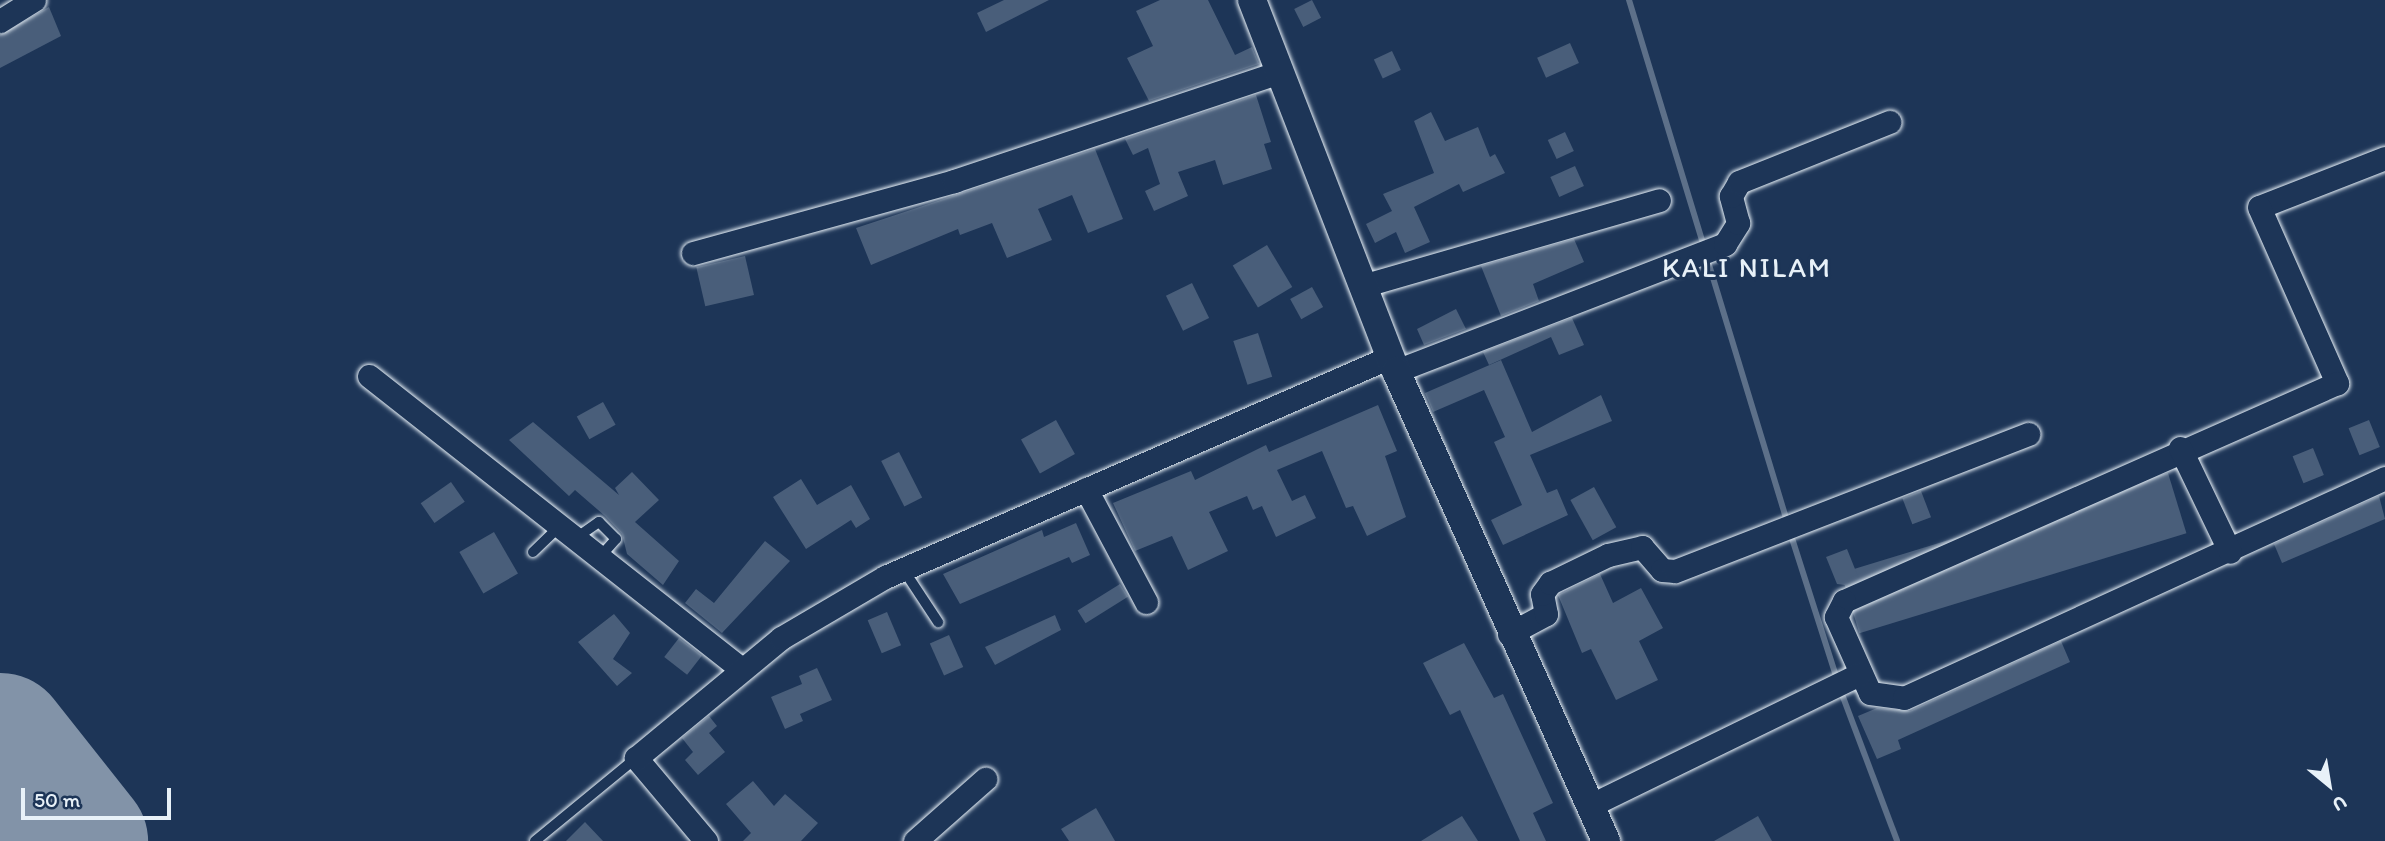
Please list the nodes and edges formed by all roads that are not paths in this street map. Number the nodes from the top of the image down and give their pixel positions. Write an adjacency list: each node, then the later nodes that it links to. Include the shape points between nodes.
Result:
1 (34, 0): 3 (street)
2 (1254, 0): 4 (street)
3 (0, 21)
4 (1277, 73): 8 (street, via 954,181); 9 (street)
5 (1889, 122): 10 (street, via 1739,182 1731,196 1738,223 1725,244)
6 (2385, 158): 13 (street, via 2259,207 2337,383)
7 (1660, 200): 9 (street)
8 (693, 253)
9 (1362, 286): 10 (street)
10 (1393, 364): 15 (street); 22 (street)
11 (369, 376): 16 (street)
12 (2028, 434): 22 (street, via 1675,571 1662,570 1642,547 1608,555 1550,583 1542,594 1546,614)
13 (2180, 448): 18 (street); 24 (street, via 1844,601 1836,617)
14 (2385, 478): 18 (street)
15 (1086, 489): 19 (street); 20 (street)
16 (569, 531): 17 (lane); 23 (street)
17 (533, 552)
18 (2230, 552): 24 (street, via 1904,698)
19 (902, 569): 21 (lane); 23 (street, via 813,617)
20 (1146, 602)
21 (939, 622)
22 (1509, 634): 27 (street)
23 (742, 669): 25 (street)
24 (1842, 683): 27 (street)
25 (636, 758): 28 (lane); 29 (street)
26 (985, 779): 30 (street)
27 (1586, 799): 31 (street)
28 (534, 841)
29 (706, 841)
30 (915, 841)
31 (1606, 841)

